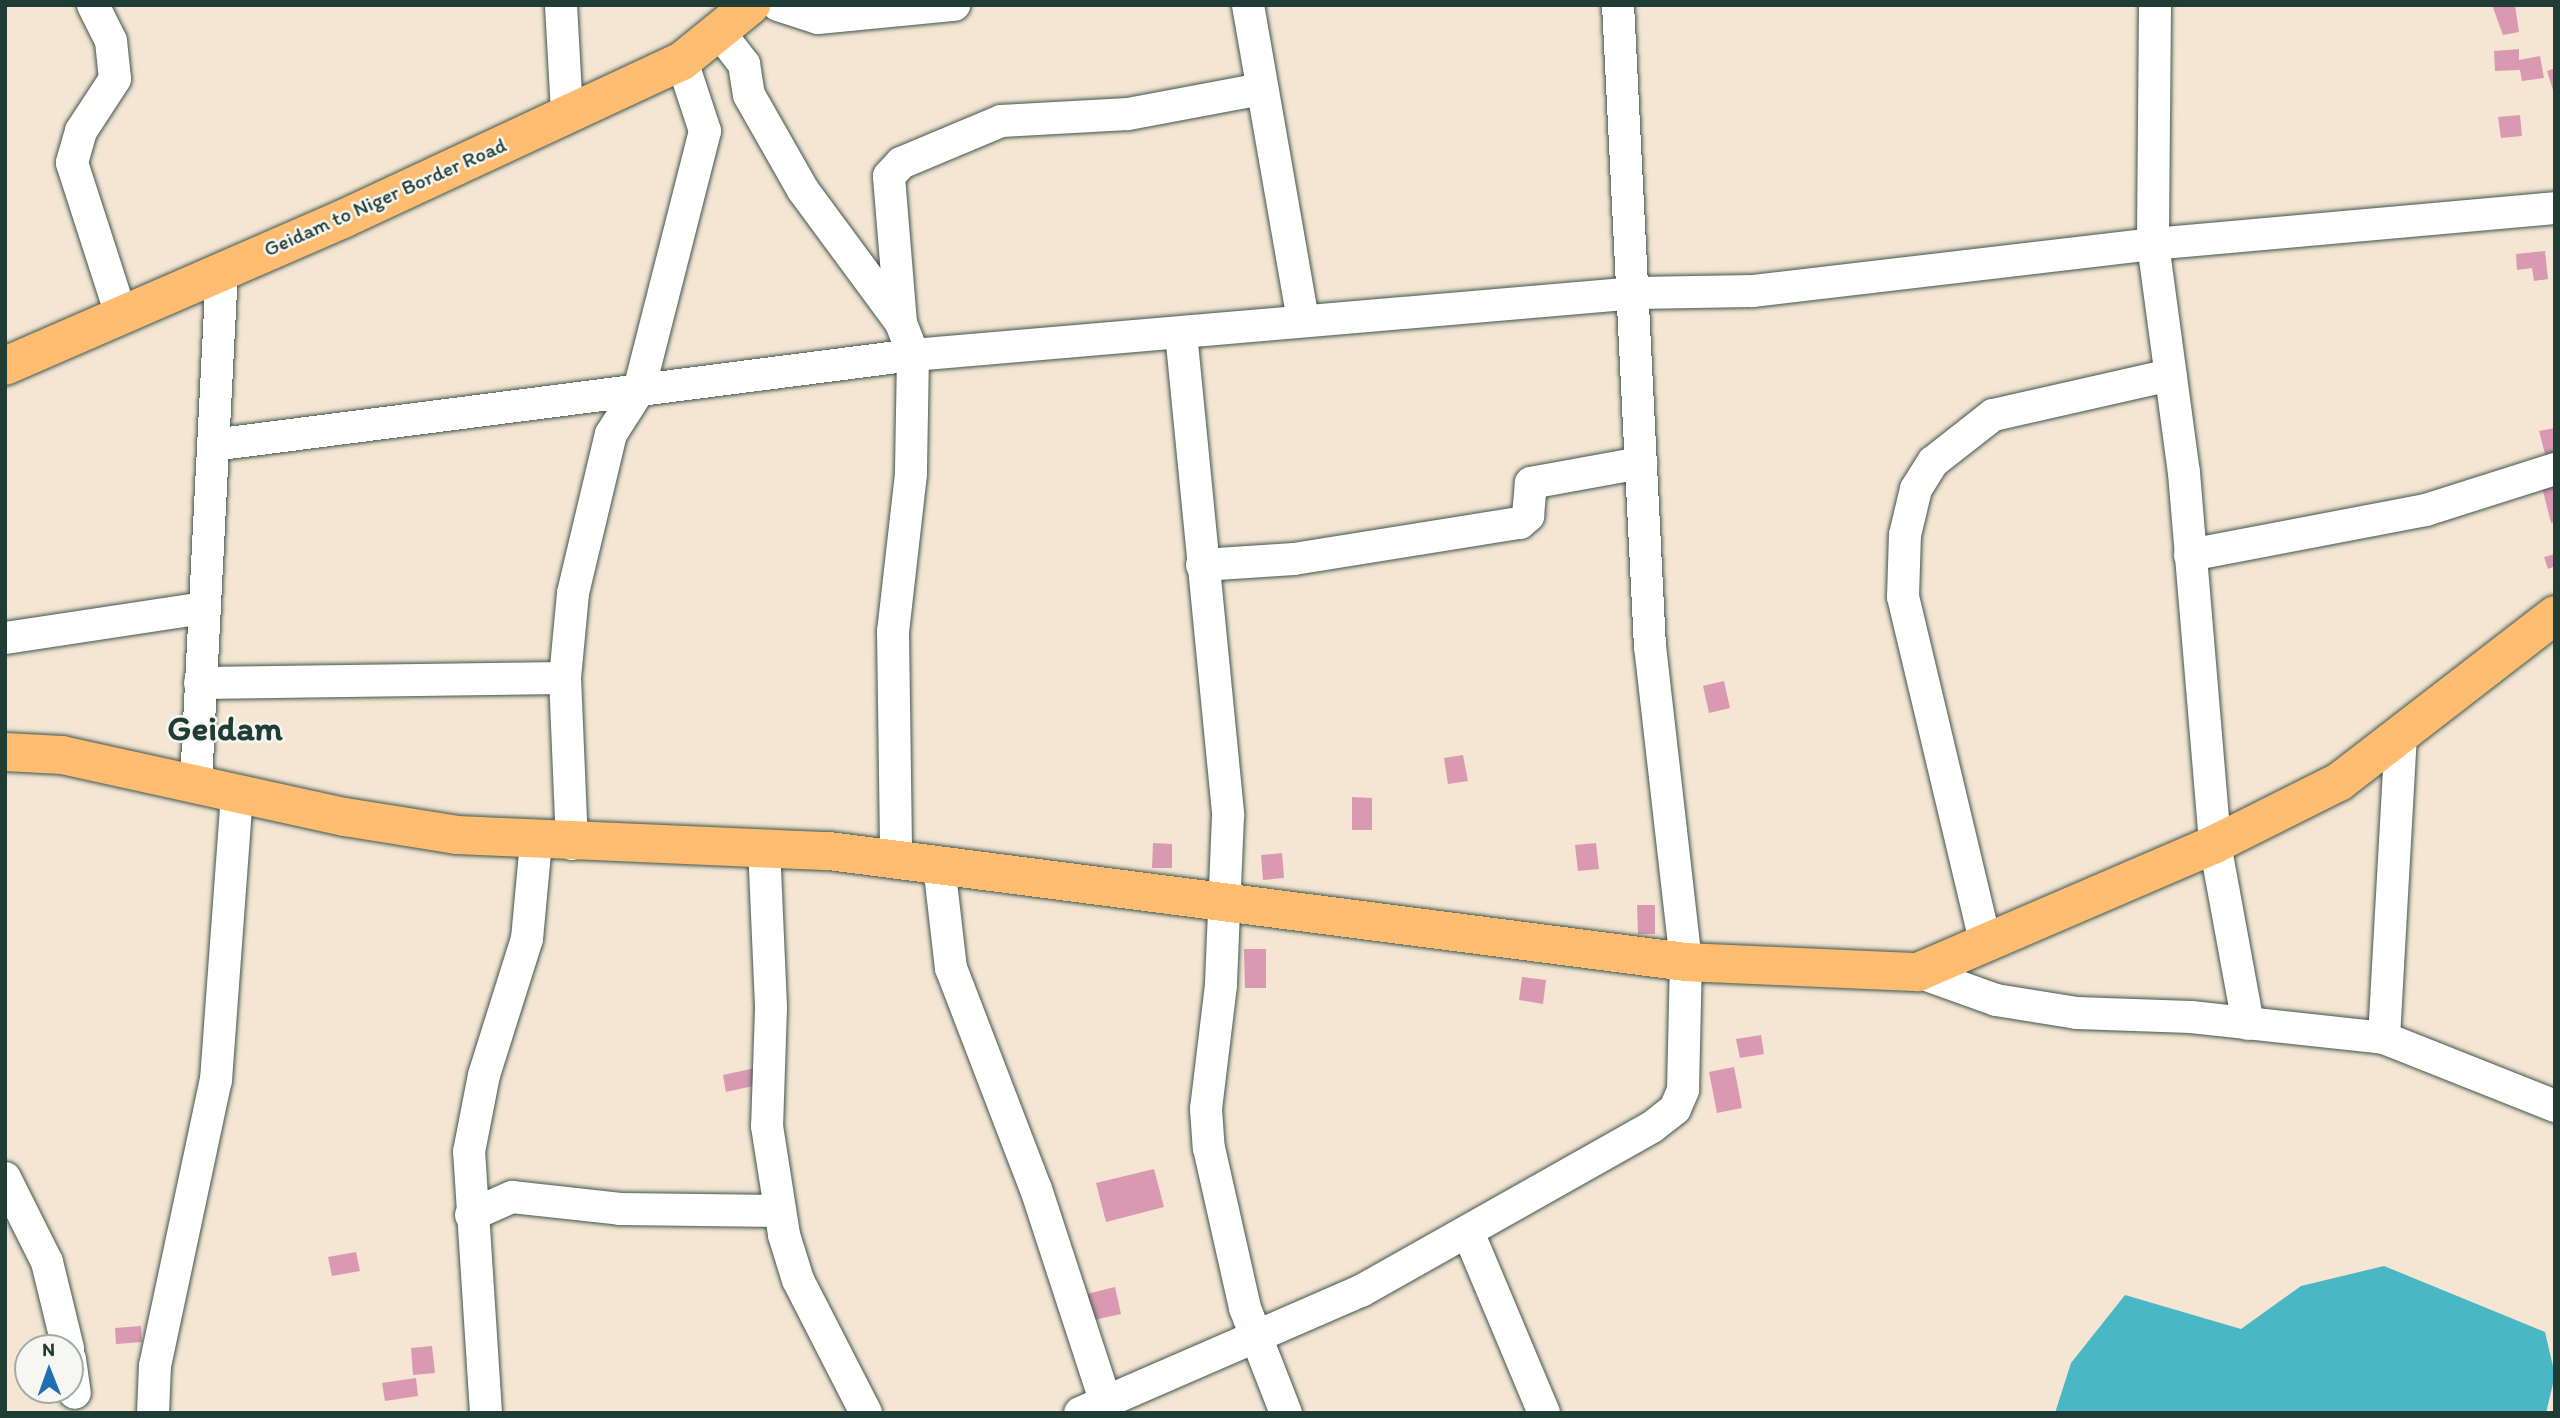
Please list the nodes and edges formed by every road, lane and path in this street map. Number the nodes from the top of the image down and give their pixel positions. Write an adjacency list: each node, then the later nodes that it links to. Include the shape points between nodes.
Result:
1 (93, 5): 17 (street, via 110,41 115,79 81,131 72,163)
2 (561, 5): 12 (street)
3 (751, 5): 9 (main road, Geidam to Niger Border Road)
4 (778, 5): 5 (street, via 818,18)
5 (954, 5)
6 (1248, 5): 11 (street)
7 (1618, 5): 16 (street)
8 (2155, 5): 14 (street)
9 (719, 32): 10 (main road, Geidam to Niger Border Road); 19 (street, via 744,64 749,95 803,190)
10 (682, 61): 12 (main road, Geidam to Niger Border Road); 24 (street, via 705,131)
11 (1262, 89): 18 (street); 19 (street, via 1128,114 1001,121 901,163 889,176)
12 (567, 114): 15 (main road, Geidam to Niger Border Road)
13 (2555, 208): 14 (street)
14 (2153, 244): 16 (street, via 1754,291); 23 (street)
15 (222, 270): 17 (main road, Geidam to Niger Border Road); 25 (street)
16 (1636, 293): 18 (street); 26 (street)
17 (121, 315): 22 (main road, Geidam to Niger Border Road)
18 (1303, 319): 20 (street)
19 (901, 323): 21 (street)
20 (1181, 333): 21 (street); 29 (street)
21 (913, 355): 24 (street); 42 (street, via 916,410 892,645)
22 (5, 366)
23 (2171, 375): 28 (street); 45 (street, via 1993,415 1933,462 1916,489 1905,535 1903,597)
24 (639, 390): 25 (street); 33 (street, via 611,434 573,593)
25 (213, 445): 30 (street)
26 (1641, 463): 29 (street, via 1531,482 1528,516 1520,523 1294,559); 46 (street, via 1650,648)
27 (2555, 469): 28 (street, via 2426,510)
28 (2190, 555): 40 (street)
29 (1202, 565): 44 (street, via 1228,816)
30 (203, 608): 32 (street); 34 (street)
31 (2555, 615): 35 (main road)
32 (5, 638)
33 (565, 678): 34 (street); 39 (street)
34 (200, 683): 37 (street)
35 (2401, 734): 40 (main road, via 2339,782); 49 (street)
36 (5, 752): 37 (main road, via 62,755)
37 (196, 782): 38 (main road)
38 (237, 793): 39 (main road, via 345,817); 58 (street, via 215,1091 155,1366)
39 (554, 843): 41 (main road); 53 (street, via 484,1074 470,1152)
40 (2215, 844): 45 (main road); 48 (street)
41 (764, 846): 42 (main road); 52 (street, via 771,1008 767,1126)
42 (896, 860): 43 (main road)
43 (939, 865): 44 (main road); 57 (street, via 951,968 1037,1189)
44 (1226, 899): 46 (main road); 56 (street, via 1208,1135 1221,1216)
45 (1986, 945): 47 (main road)
46 (1686, 962): 47 (main road); 54 (street, via 1683,1090 1675,1109)
47 (1918, 972): 48 (street, via 1996,1000 2077,1013)
48 (2248, 1024): 49 (street)
49 (2384, 1038): 50 (street)
50 (2555, 1106)
51 (5, 1178): 55 (street, via 47,1262)
52 (780, 1211): 53 (street, via 620,1209 512,1197); 60 (street, via 798,1280)
53 (471, 1215): 59 (street)
54 (1468, 1232): 56 (street); 62 (street)
55 (65, 1334)
56 (1255, 1340): 57 (street); 61 (street)
57 (1098, 1409)
58 (153, 1413)
59 (486, 1413)
60 (866, 1413)
61 (1286, 1413)
62 (1544, 1413)

